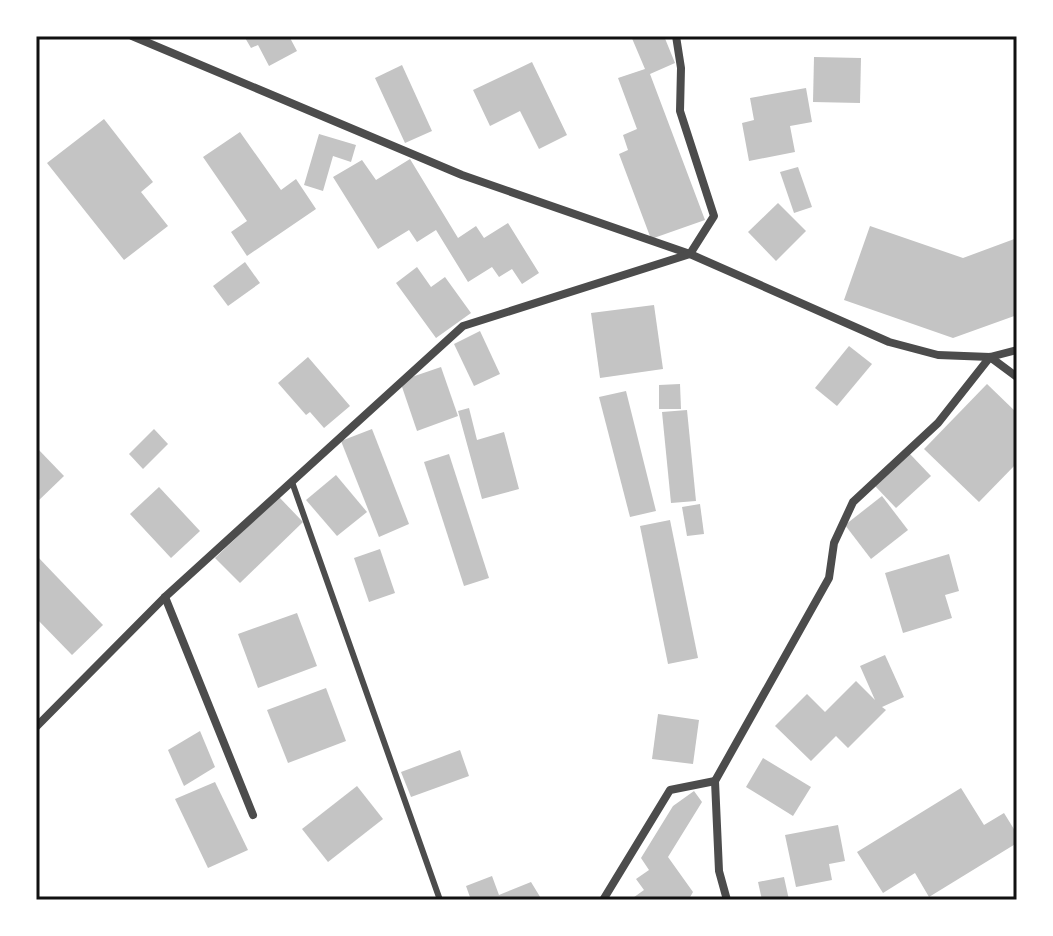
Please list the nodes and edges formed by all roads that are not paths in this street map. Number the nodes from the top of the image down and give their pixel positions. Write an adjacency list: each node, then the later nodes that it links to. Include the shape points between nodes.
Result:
1 (132, 36): 3 (street, via 462,175)
2 (679, 38): 3 (street, via 680,111 714,216)
3 (690, 254): 5 (street, via 889,342 938,355); 7 (street, via 463,326)
4 (1017, 350): 5 (street)
5 (990, 357): 6 (street); 10 (street, via 938,423 853,502 834,543 829,578)
6 (1017, 377)
7 (292, 482): 8 (street); 12 (lane)
8 (165, 597): 9 (street); 11 (street)
9 (36, 727)
10 (715, 781): 13 (street, via 670,790); 14 (street, via 719,871)
11 (253, 815)
12 (440, 900)
13 (603, 900)
14 (727, 900)

